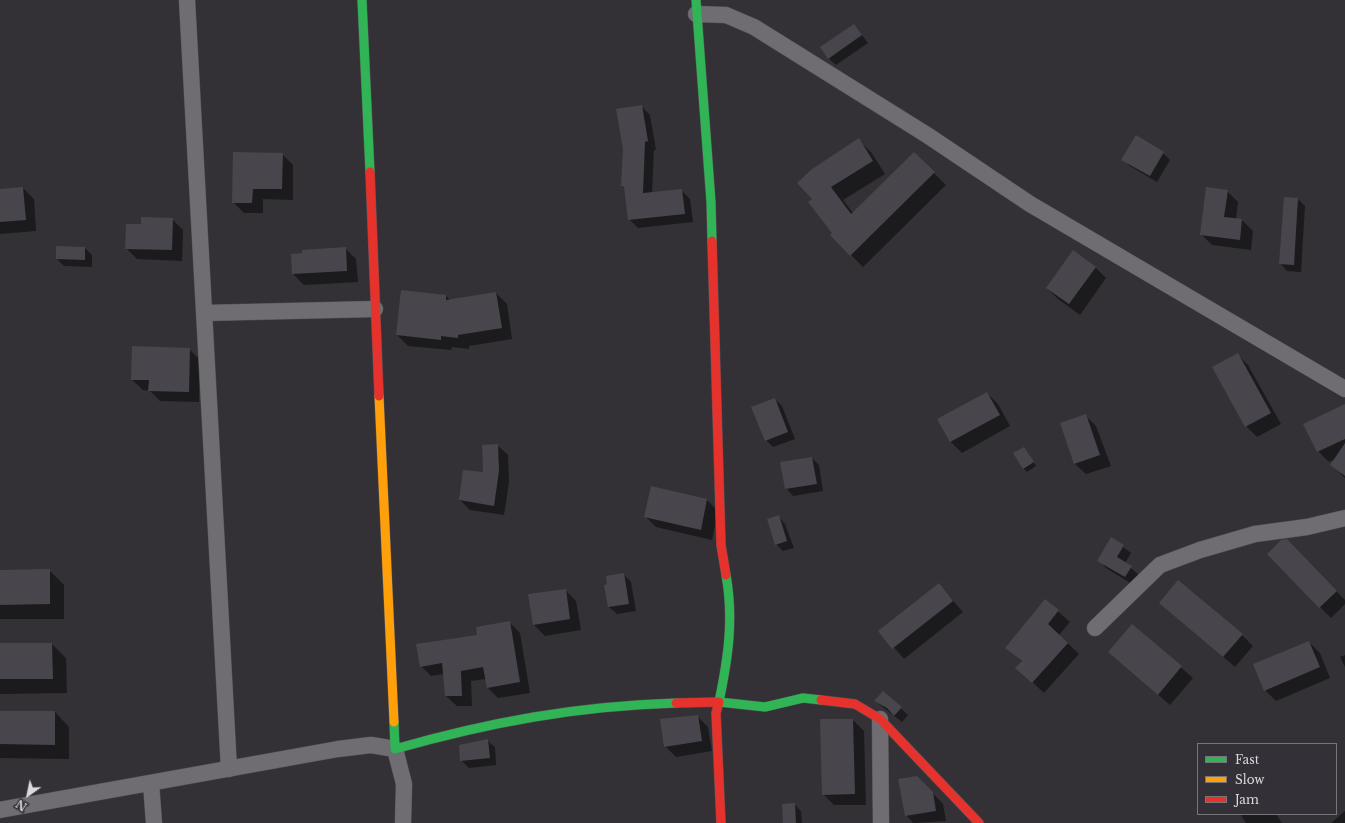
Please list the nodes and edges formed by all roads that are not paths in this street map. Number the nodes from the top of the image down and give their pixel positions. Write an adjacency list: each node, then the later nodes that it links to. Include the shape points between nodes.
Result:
1 (188, 0): 5 (street)
2 (362, 0): 4 (street)
3 (696, 7): 6 (street, via 726,15 754,27 927,135 1030,204); 9 (street, via 711,202 721,545 730,595 729,654)
4 (376, 309): 5 (street); 11 (street)
5 (204, 312): 12 (street)
6 (1345, 389)
7 (1345, 518): 8 (street, via 1307,527 1255,534 1160,565)
8 (1095, 628)
9 (719, 702): 10 (street, via 765,707 803,698 855,704); 11 (street, via 598,707 505,722); 17 (street, via 716,713)
10 (880, 719): 18 (street); 19 (street)
11 (395, 749): 12 (street, via 371,745); 16 (street, via 404,784)
12 (229, 769): 13 (street)
13 (151, 783): 14 (street); 15 (street)
14 (0, 810)
15 (154, 823)
16 (403, 823)
17 (721, 823)
18 (881, 823)
19 (979, 823)

